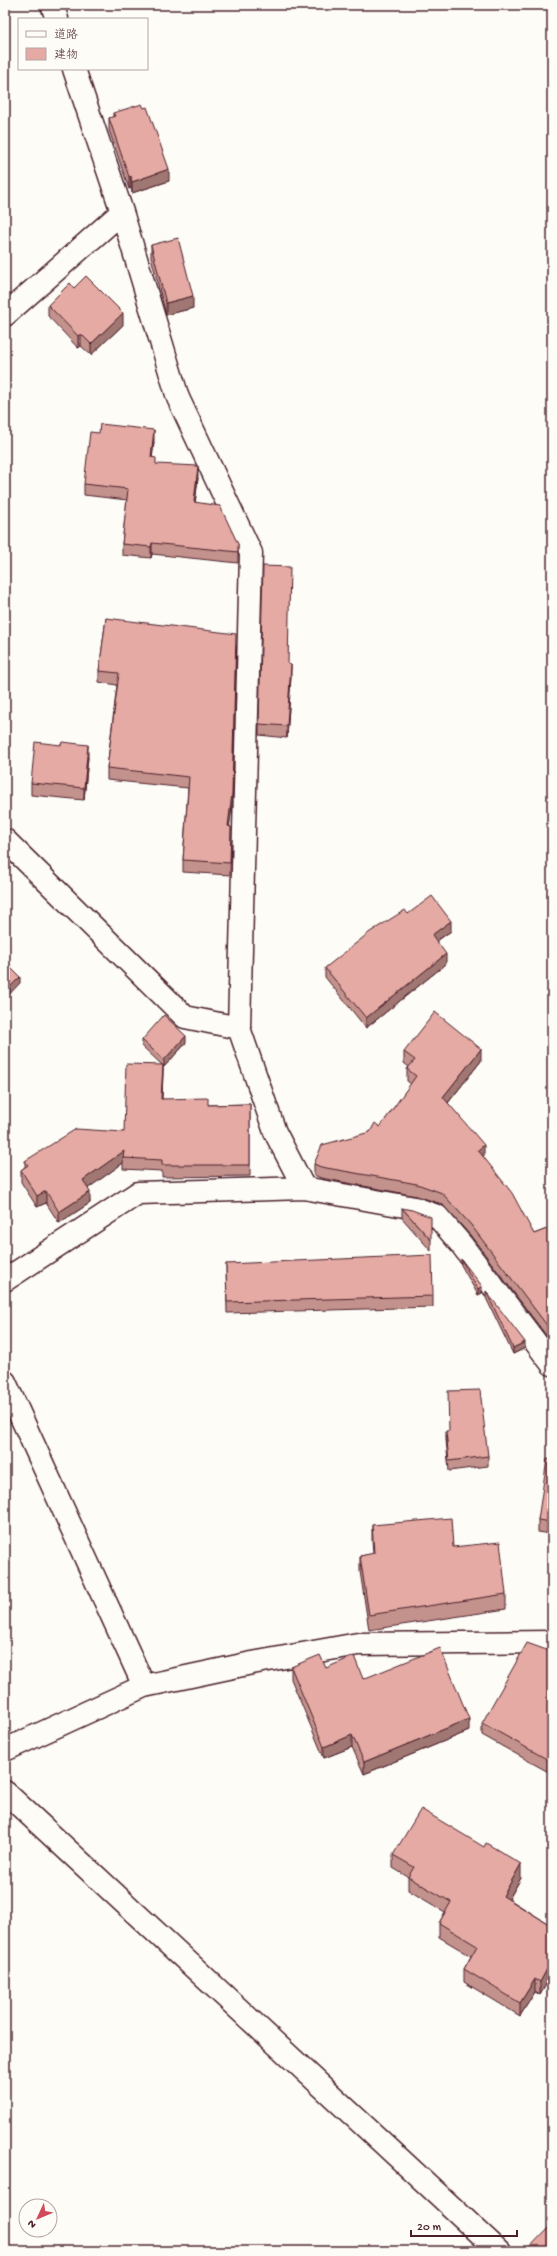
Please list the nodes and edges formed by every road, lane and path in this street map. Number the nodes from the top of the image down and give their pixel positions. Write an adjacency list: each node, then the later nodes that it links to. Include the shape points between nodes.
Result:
1 (52, 5): 2 (street)
2 (57, 18)
3 (74, 70): 4 (street)
4 (122, 212): 5 (street); 7 (street, via 178,398 251,553)
5 (5, 315)
6 (5, 840): 7 (street, via 185,1017)
7 (239, 1028): 8 (street, via 274,1132)
8 (304, 1188): 9 (street, via 138,1193); 10 (street, via 415,1208 437,1216)
9 (5, 1280)
10 (552, 1364)
11 (5, 1382): 13 (street)
12 (552, 1642): 13 (street, via 358,1644)
13 (144, 1686): 14 (street)
14 (5, 1750)
15 (5, 1792): 16 (street)
16 (499, 2251)

